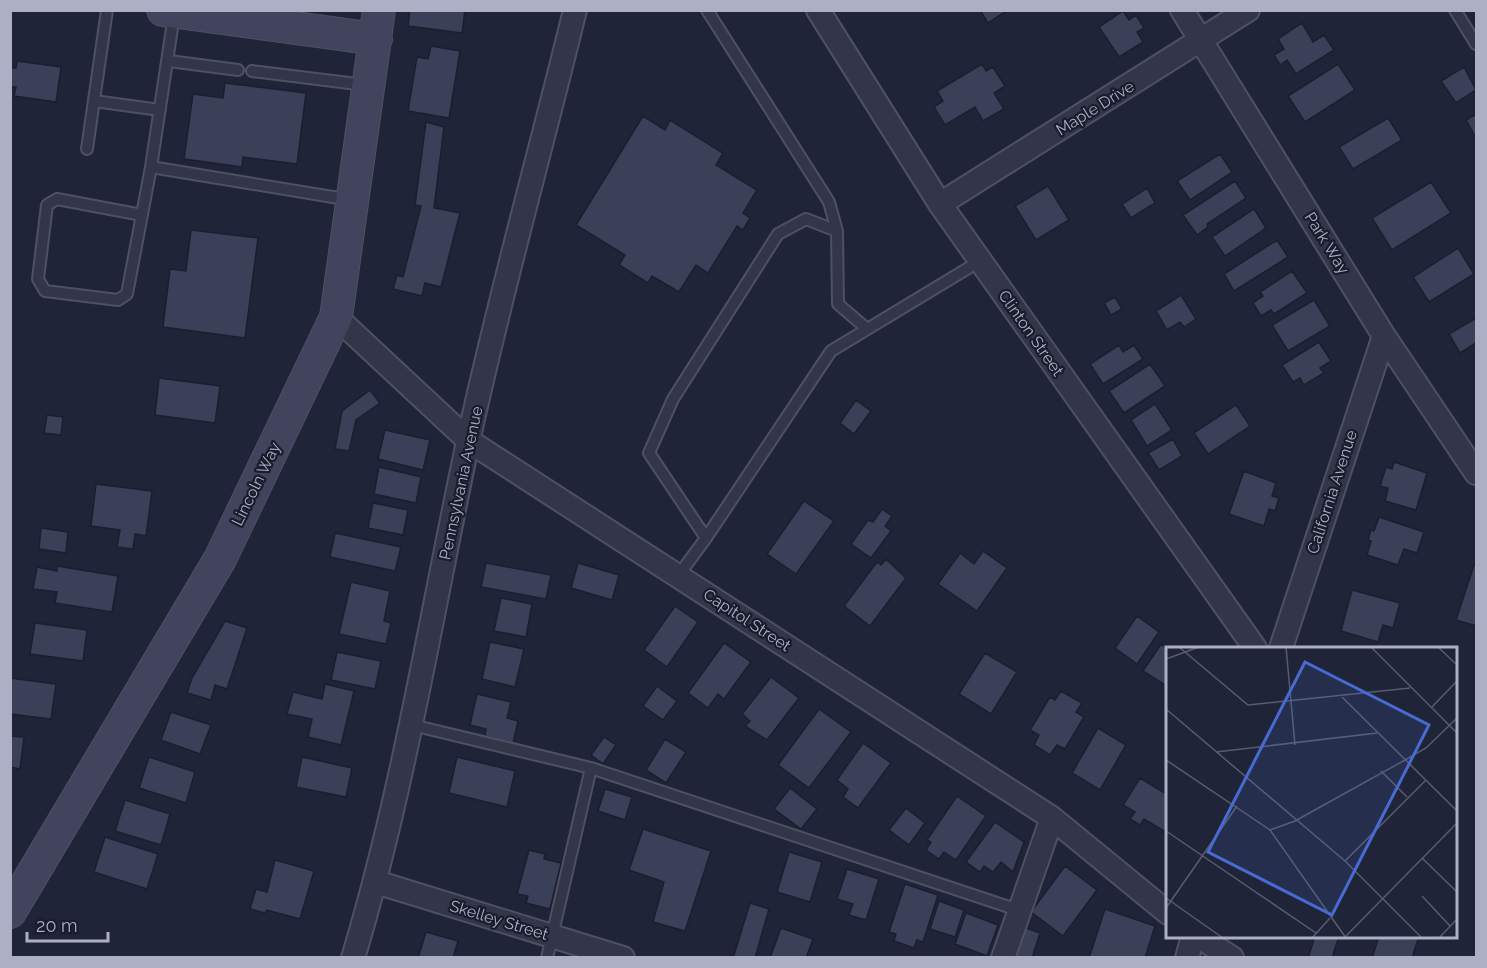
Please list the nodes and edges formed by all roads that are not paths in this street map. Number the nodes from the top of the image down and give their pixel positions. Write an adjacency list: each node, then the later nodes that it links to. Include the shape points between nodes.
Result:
1 (107, 10): 16 (lane)
2 (575, 10): 28 (street, Pennsylvania Avenue)
3 (707, 10): 23 (lane, via 829,201)
4 (818, 10): 21 (street, Clinton Street)
5 (1182, 10): 10 (street, Park Way)
6 (1248, 10): 10 (street, Maple Drive)
7 (1455, 10): 11 (lane)
8 (169, 11): 9 (main road); 12 (lane)
9 (378, 25): 15 (main road, Lincoln Way)
10 (1203, 41): 21 (street, Maple Drive); 27 (street, Park Way)
11 (1476, 44)
12 (168, 61): 13 (lane); 17 (lane)
13 (238, 70)
14 (252, 71): 15 (lane)
15 (369, 86): 20 (main road, Lincoln Way)
16 (94, 101): 17 (lane); 18 (lane)
17 (160, 110): 19 (lane)
18 (87, 149)
19 (151, 167): 20 (lane); 22 (lane)
20 (352, 201): 25 (main road, Lincoln Way)
21 (940, 204): 24 (street, Clinton Street)
22 (142, 214): 22 (lane, via 127,294 118,300 45,291 38,279 46,205 57,199)
23 (837, 231): 26 (lane, via 838,304); 30 (lane, via 806,219 778,234 673,399 649,453)
24 (980, 261): 26 (lane); 32 (street, Clinton Street)
25 (336, 317): 28 (street, Capitol Street); 40 (main road, Lincoln Way, via 220,559)
26 (866, 328): 30 (lane, via 831,351)
27 (1384, 336): 29 (street, Park Way); 33 (street, California Avenue)
28 (469, 441): 31 (street, Capitol Street); 34 (street, Pennsylvania Avenue)
29 (1476, 472)
30 (706, 538): 31 (lane)
31 (678, 576): 36 (street, Capitol Street)
32 (1254, 647)
33 (1281, 647)
34 (412, 725): 35 (lane); 37 (street, Pennsylvania Avenue)
35 (591, 768): 38 (lane); 43 (lane)
36 (1052, 818): 38 (street); 39 (street, Capitol Street)
37 (376, 882): 43 (street, Skelley Street); 44 (street, Pennsylvania Avenue)
38 (1018, 910): 46 (street)
39 (1166, 911)
40 (10, 912)
41 (1195, 938): 47 (street)
42 (1199, 938): 48 (street)
43 (550, 947): 45 (street, Skelley Street)
44 (353, 957)
45 (622, 957)
46 (1003, 957)
47 (1187, 957)
48 (1232, 957)

